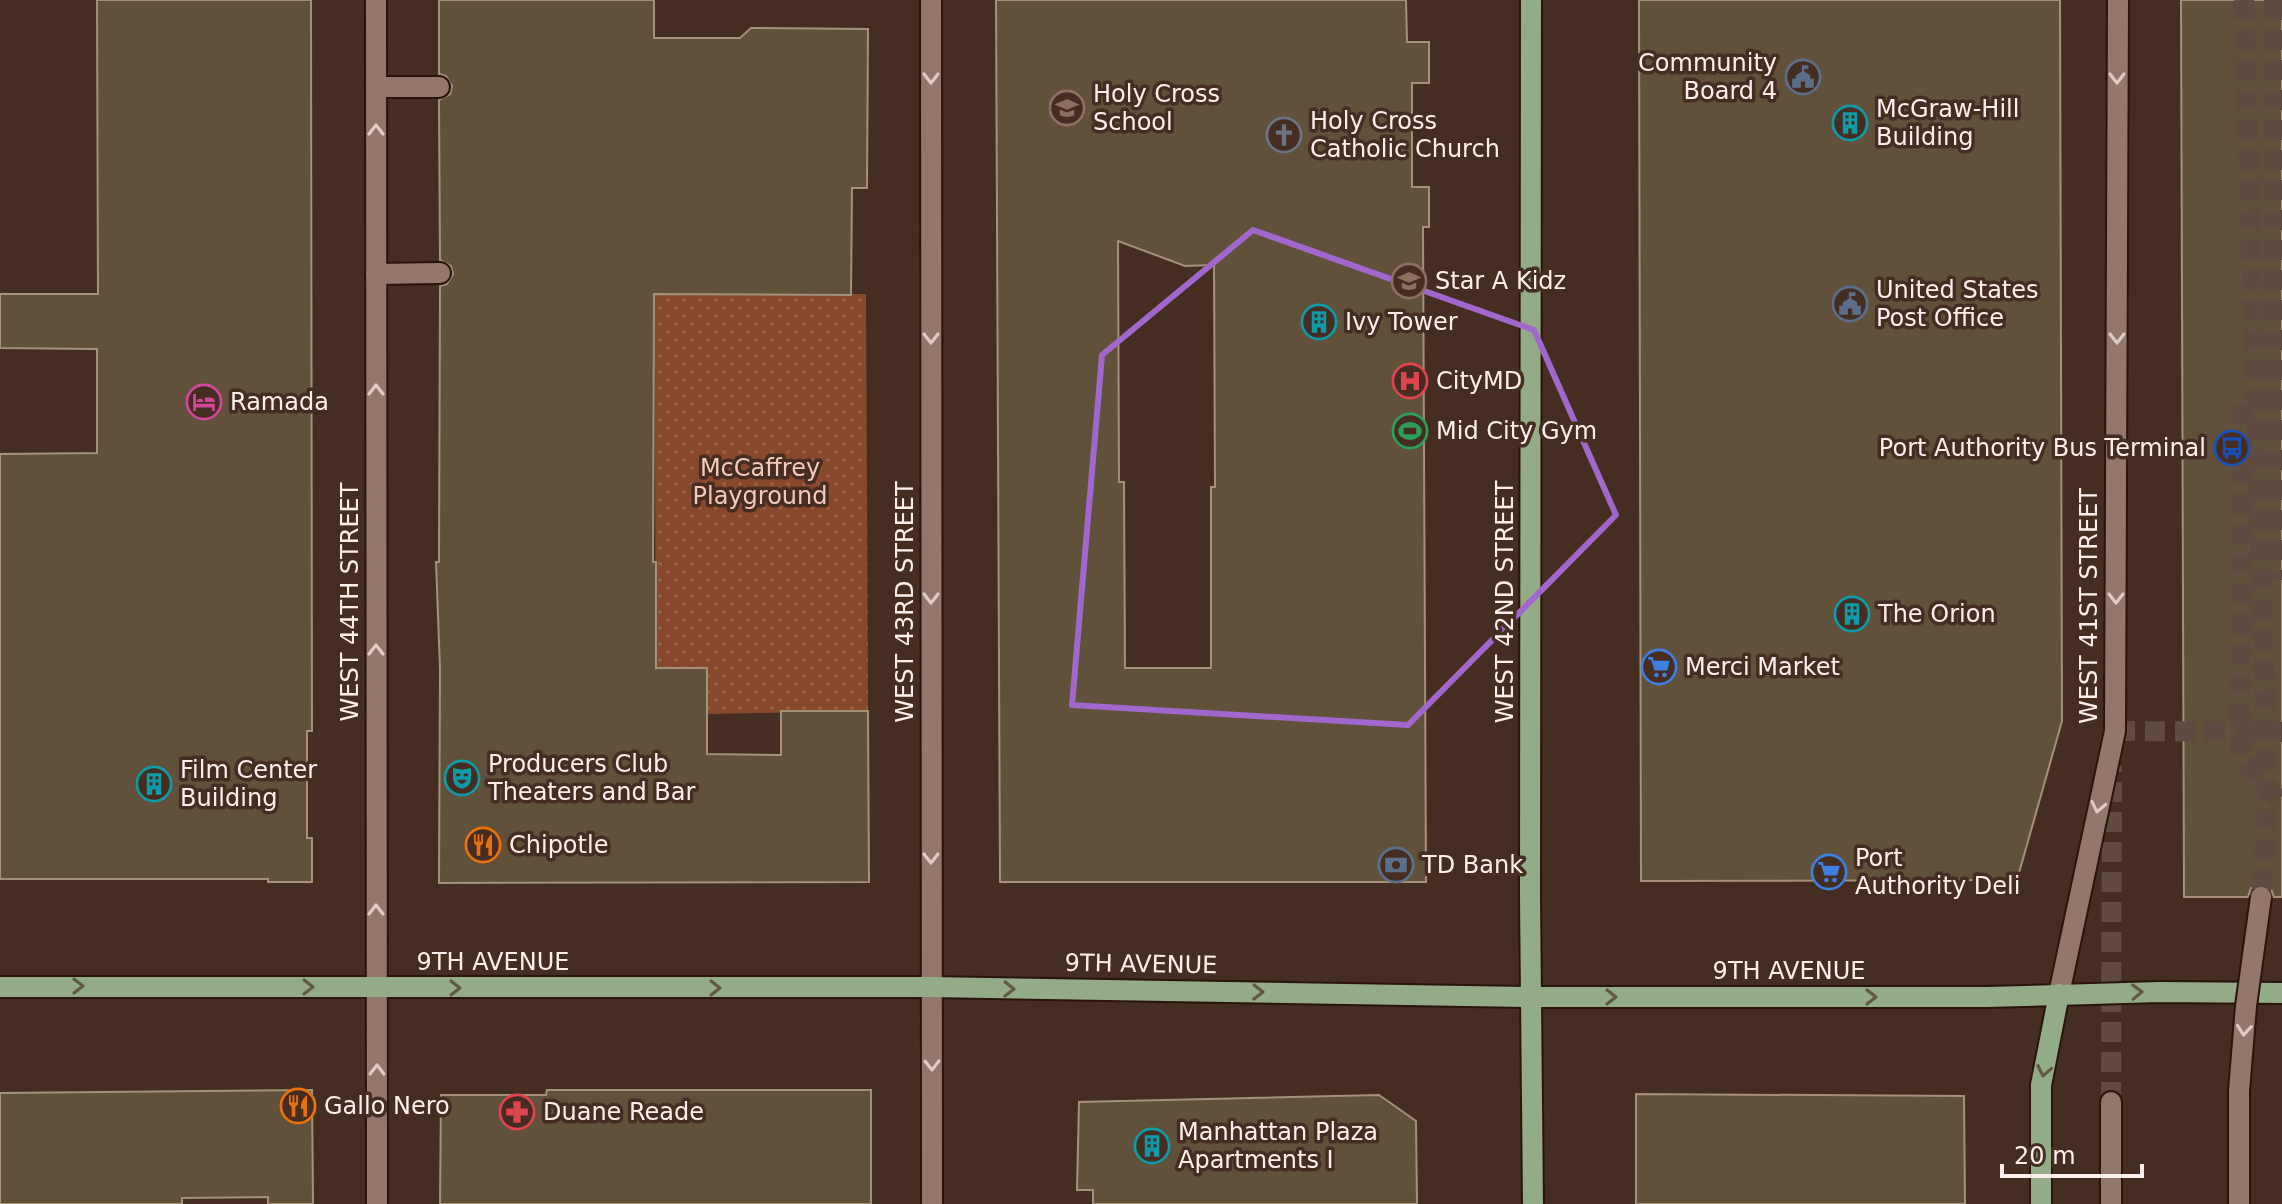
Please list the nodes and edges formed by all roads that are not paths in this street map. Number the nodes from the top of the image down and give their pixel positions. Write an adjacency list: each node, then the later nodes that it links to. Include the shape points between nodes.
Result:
1 (376, 0): 5 (street, WEST 44TH STREET)
2 (931, 0): 11 (street, WEST 43RD STREET, one-way to 11)
3 (1531, 0): 15 (main road, WEST 42ND STREET)
4 (2118, 0): 14 (street, WEST 41ST STREET, one-way to 14, via 2115,731)
5 (376, 87): 6 (street); 8 (street, WEST 44TH STREET, one-way to 5)
6 (439, 87)
7 (440, 273): 8 (street)
8 (376, 274): 12 (street, WEST 44TH STREET, one-way to 8)
9 (2261, 897): 22 (street, one-way to 22, bridge, via 2239,1091)
10 (0, 987): 12 (main road, 9TH AVENUE, one-way to 12)
11 (931, 987): 12 (main road, 9TH AVENUE, one-way to 11); 15 (main road, 9TH AVENUE, one-way to 15); 18 (street, WEST 43RD STREET, one-way to 18)
12 (377, 988): 17 (street, WEST 44TH STREET, one-way to 12)
13 (2282, 993): 14 (main road, 9TH AVENUE, one-way to 13)
14 (2059, 994): 15 (main road, 9TH AVENUE, one-way to 14); 20 (main road, WEST 41ST STREET, one-way to 20, via 2041,1085)
15 (1533, 997): 19 (main road, WEST 42ND STREET)
16 (2111, 1102): 21 (street)
17 (377, 1204)
18 (932, 1204)
19 (1533, 1204)
20 (2041, 1204)
21 (2111, 1204)
22 (2239, 1204)

